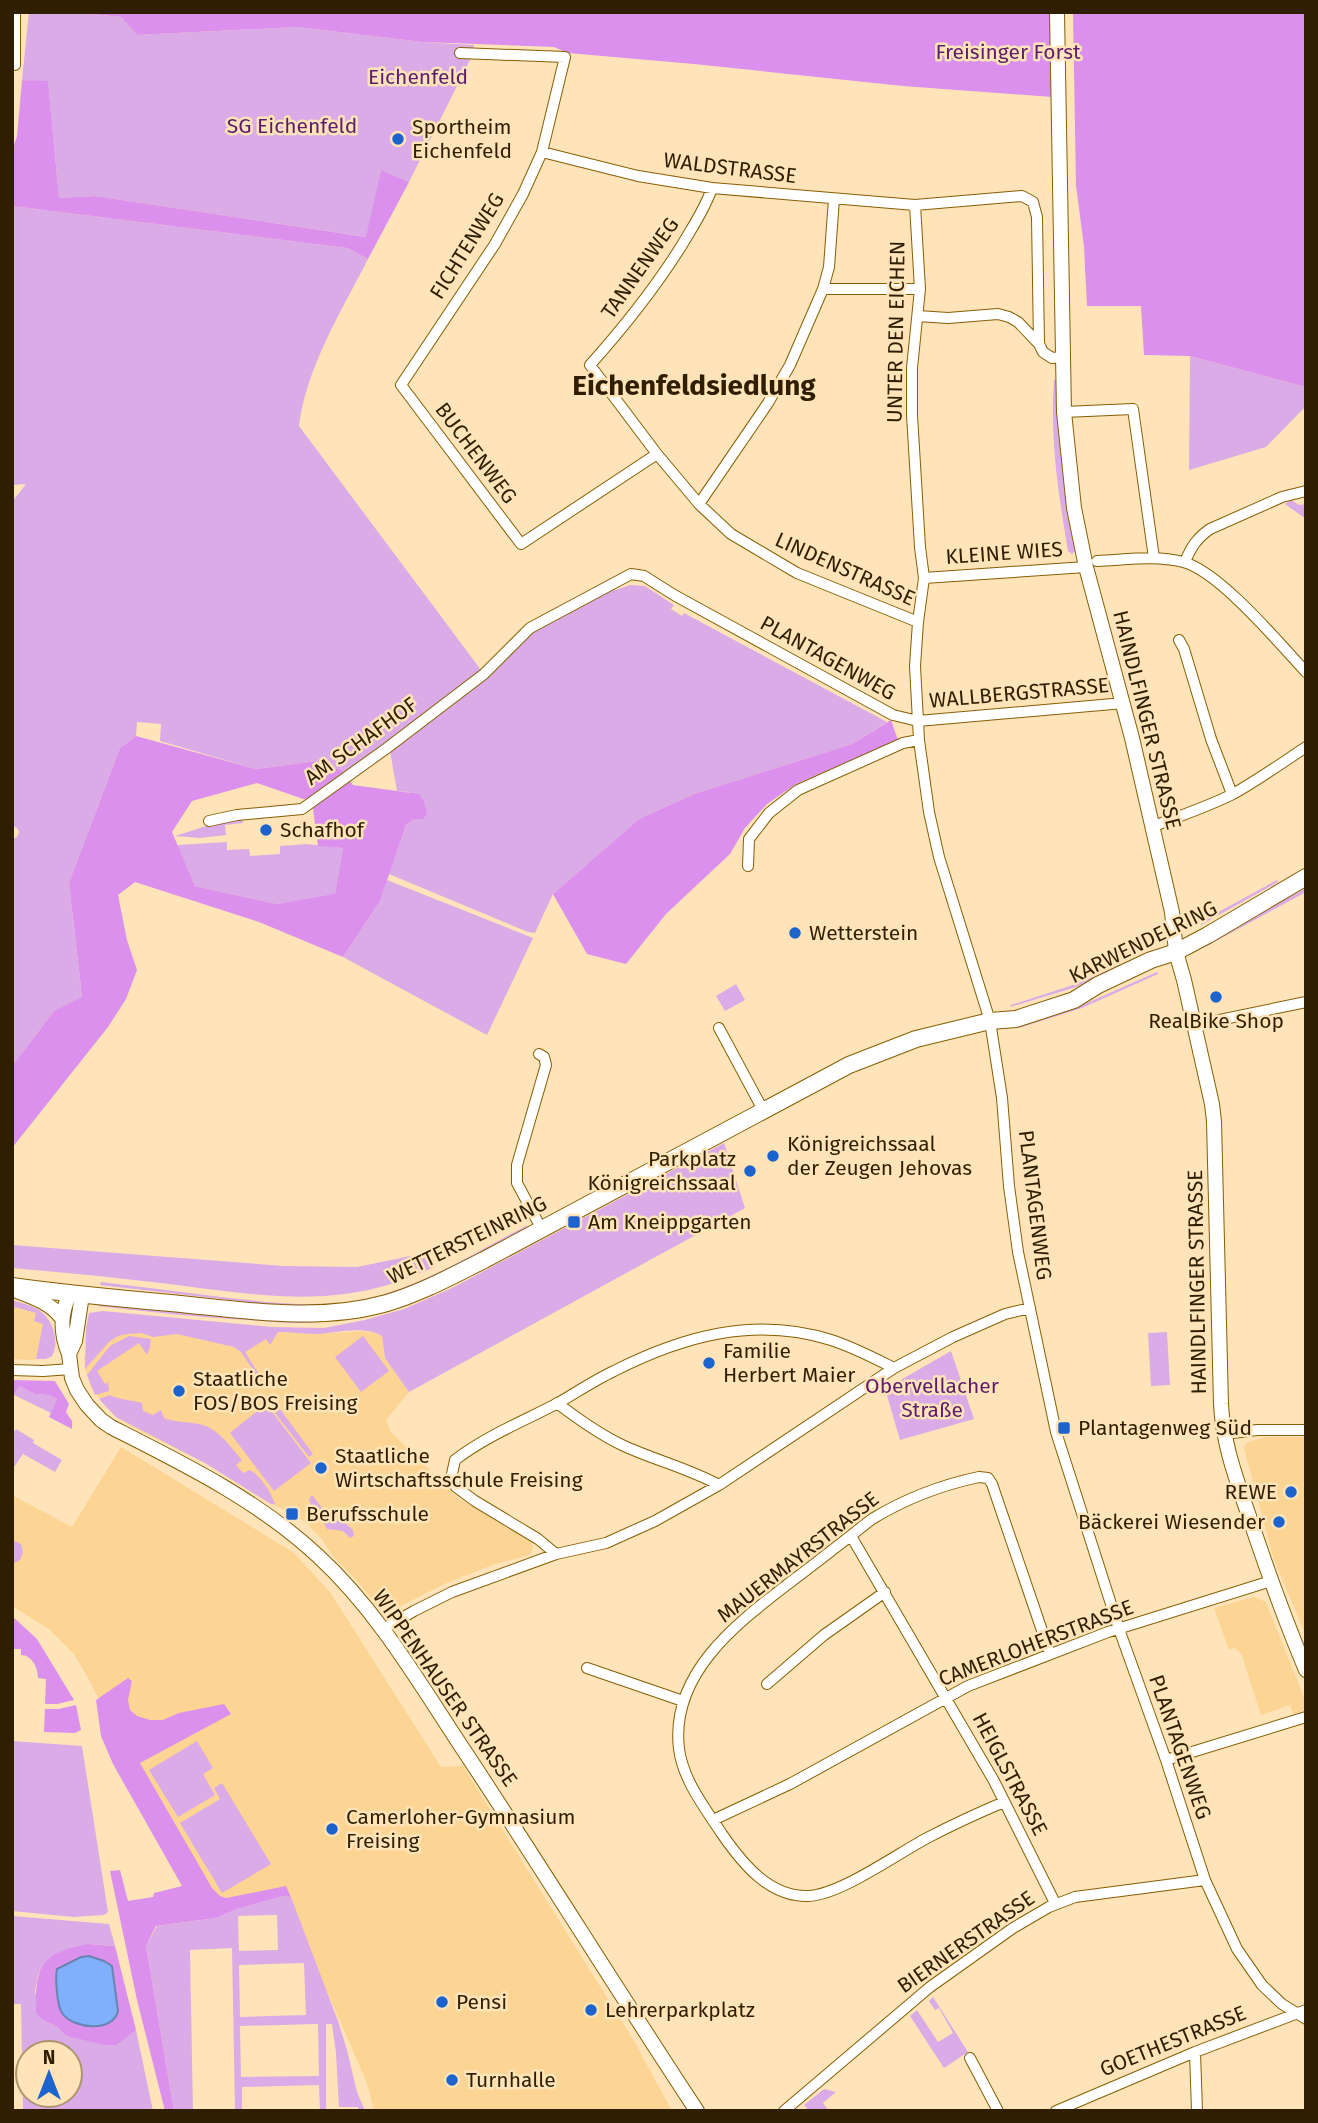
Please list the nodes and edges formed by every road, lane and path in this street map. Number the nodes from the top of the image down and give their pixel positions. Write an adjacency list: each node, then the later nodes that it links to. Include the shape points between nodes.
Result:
1 (15, 12): 4 (street)
2 (1058, 12): 13 (street, HAINDLFINGER STRASSE)
3 (460, 53): 5 (street, FICHTENWEG, via 565,57)
4 (15, 65)
5 (542, 152): 6 (street, WALDSTRASSE, via 638,176); 15 (street, FICHTENWEG, via 495,244)
6 (712, 188): 7 (street, WALDSTRASSE); 14 (street, TANNENWEG, via 670,264 628,323)
7 (834, 199): 8 (street, WALDSTRASSE); 9 (street)
8 (915, 205): 10 (street, UNTER DEN EICHEN); 12 (street, via 1022,196 1033,202)
9 (823, 289): 10 (street); 19 (street, via 790,365)
10 (920, 289): 11 (street, UNTER DEN EICHEN)
11 (918, 316): 12 (street, via 998,314 1018,322); 23 (street, UNTER DEN EICHEN, via 912,415)
12 (1039, 344): 13 (street, via 1052,358)
13 (1063, 357): 16 (street, HAINDLFINGER STRASSE)
14 (590, 365): 17 (street, LINDENSTRASSE)
15 (401, 385): 17 (street, BUCHENWEG, via 521,544)
16 (1064, 412): 20 (street, via 1133,409); 22 (street, HAINDLFINGER STRASSE, via 1074,508)
17 (657, 454): 19 (street, LINDENSTRASSE)
18 (1306, 491): 21 (street, via 1210,529 1191,546)
19 (699, 504): 24 (street, LINDENSTRASSE, via 731,534 780,564)
20 (1154, 558): 21 (street, KLEINE WIES); 22 (street, KLEINE WIES)
21 (1185, 562): 26 (street, via 1225,587)
22 (1092, 564): 23 (street, KLEINE WIES); 28 (street, HAINDLFINGER STRASSE)
23 (924, 579): 24 (street, UNTER DEN EICHEN)
24 (918, 622): 29 (street, UNTER DEN EICHEN)
25 (1179, 640): 32 (street)
26 (1306, 672)
27 (484, 674): 29 (street, PLANTAGENWEG, via 530,628 637,573 893,715); 33 (street, AM SCHAFHOF, via 302,809)
28 (1124, 703): 29 (street, WALLBERGSTRASSE); 34 (street, HAINDLFINGER STRASSE)
29 (918, 721): 30 (street, PLANTAGENWEG)
30 (919, 740): 35 (street, via 798,790 769,813 749,839); 39 (street, PLANTAGENWEG, via 939,856)
31 (1306, 747): 32 (street)
32 (1232, 794): 34 (street)
33 (209, 821)
34 (1152, 827): 37 (street, HAINDLFINGER STRASSE, via 1172,912)
35 (748, 866)
36 (1306, 877): 37 (main road, KARWENDELRING)
37 (1176, 952): 39 (main road, KARWENDELRING, via 1074,1000 1011,1020); 40 (street, HAINDLFINGER STRASSE)
38 (1306, 1002): 40 (street)
39 (990, 1021): 43 (main road, WETTERSTEINRING, via 877,1053); 47 (street, PLANTAGENWEG, via 1018,1252)
40 (1195, 1025): 54 (street, HAINDLFINGER STRASSE, via 1214,1121)
41 (719, 1028): 43 (street)
42 (538, 1054): 44 (street, via 547,1065 517,1165 517,1183)
43 (762, 1110): 44 (main road, WETTERSTEINRING)
44 (541, 1228): 46 (main road, WETTERSTEINRING, via 429,1288 359,1309 281,1313)
45 (12, 1288): 46 (main road, WETTERSTEINRING); 48 (street, via 37,1298)
46 (76, 1294): 48 (street); 49 (street)
47 (1030, 1308): 50 (street, via 1005,1314); 61 (street, PLANTAGENWEG, via 1056,1432)
48 (61, 1317): 49 (street, WIPPENHAUSER STRASSE)
49 (70, 1361): 51 (street, via 43,1371); 60 (street, WIPPENHAUSER STRASSE, via 77,1390 101,1420 271,1518 331,1569)
50 (894, 1368): 52 (street, via 833,1340 753,1328 660,1350); 55 (street)
51 (12, 1370)
52 (557, 1403): 55 (street, via 624,1446); 57 (street, via 468,1450 455,1460 452,1474 456,1487)
53 (1306, 1430): 54 (street)
54 (1224, 1434): 58 (street, HAINDLFINGER STRASSE)
55 (719, 1485): 57 (street, via 606,1542)
56 (851, 1536): 59 (street, HEIGLSTRASSE); 62 (street, MAUERMAYRSTRASSE, via 910,1499 988,1478); 67 (street, MAUERMAYRSTRASSE, via 752,1611 703,1663)
57 (556, 1554): 60 (street, via 452,1592)
58 (1271, 1581): 61 (street, CAMERLOHERSTRASSE); 64 (street, HAINDLFINGER STRASSE)
59 (885, 1592): 65 (street, via 824,1635); 66 (street, HEIGLSTRASSE)
60 (383, 1629): 77 (street, WIPPENHAUSER STRASSE)
61 (1119, 1629): 62 (street, CAMERLOHERSTRASSE); 69 (street, PLANTAGENWEG)
62 (1051, 1654): 66 (street, CAMERLOHERSTRASSE)
63 (587, 1668): 67 (street)
64 (1306, 1670)
65 (767, 1684)
66 (947, 1697): 70 (street, HEIGLSTRASSE); 71 (street, CAMERLOHERSTRASSE, via 799,1779)
67 (684, 1701): 71 (street, MAUERMAYRSTRASSE, via 678,1736 681,1759)
68 (1306, 1717): 69 (street)
69 (1166, 1760): 72 (street, PLANTAGENWEG)
70 (1004, 1802): 71 (street, MAUERMAYRSTRASSE, via 931,1836 849,1883 810,1896 784,1893 757,1877); 73 (street, HEIGLSTRASSE)
71 (713, 1820)
72 (1205, 1880): 73 (street, BIERNERSTRASSE); 74 (street, PLANTAGENWEG, via 1251,1970 1269,1993)
73 (1055, 1903): 78 (street, BIERNERSTRASSE, via 930,1987)
74 (1302, 2014): 75 (street, GOETHESTRASSE)
75 (1195, 2052): 80 (street, GOETHESTRASSE); 81 (street)
76 (970, 2058): 79 (street)
77 (697, 2111)
78 (784, 2111)
79 (998, 2111)
80 (1056, 2111)
81 (1198, 2111)

